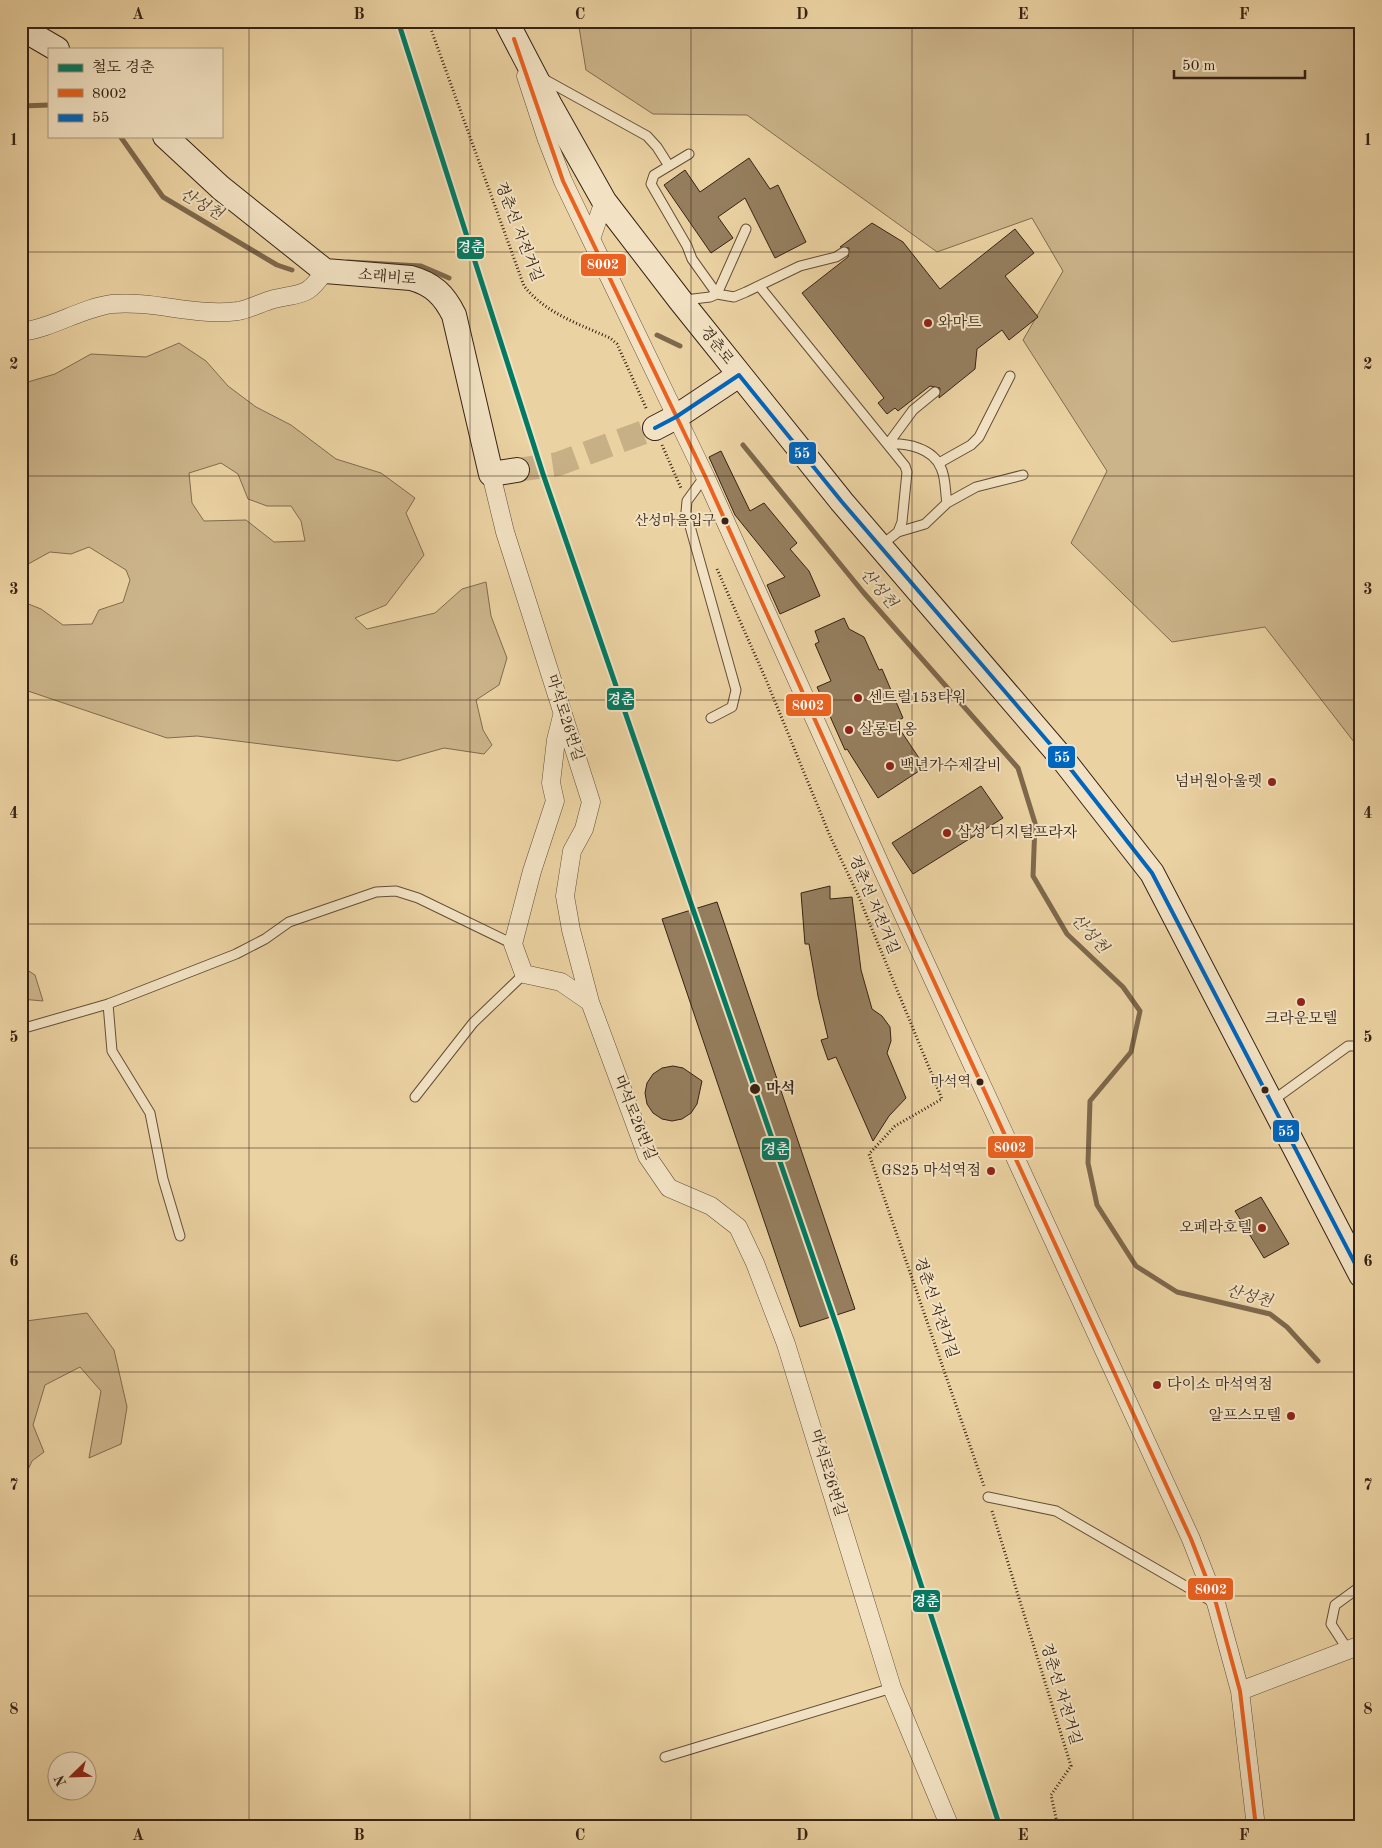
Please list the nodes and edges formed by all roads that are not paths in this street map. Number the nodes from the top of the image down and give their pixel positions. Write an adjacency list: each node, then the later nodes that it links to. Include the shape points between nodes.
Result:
1 (21, 28): 3 (street)
2 (510, 30): 4 (street, 경춘로); 10 (street, via 546,137)
3 (55, 48)
4 (532, 72): 7 (lane, via 638,130 652,141); 8 (street, 경춘로)
5 (166, 138): 12 (street, via 221,188)
6 (689, 154): 7 (lane)
7 (668, 166): 14 (lane, via 652,177 653,190)
8 (604, 201): 10 (street); 15 (street, 경춘로)
9 (746, 229): 14 (lane)
10 (591, 239): 20 (street)
11 (844, 252): 13 (lane, via 800,266)
12 (325, 272): 16 (street, via 312,288 298,296 274,299 239,311 111,304); 25 (street, 소래비로, via 411,278 437,289 447,300 454,315)
13 (760, 287): 14 (lane, via 734,297); 22 (lane)
14 (714, 296): 15 (lane)
15 (680, 300): 17 (street, 경춘로)
16 (21, 332)
17 (739, 375): 20 (street); 29 (street, 경춘로)
18 (1010, 376): 23 (lane, via 979,437)
19 (935, 392): 22 (lane, via 913,410)
20 (676, 417): 21 (street); 27 (street)
21 (654, 428)
22 (888, 444): 23 (lane, via 913,445); 29 (lane, via 902,460 907,472 902,522)
23 (939, 463): 28 (lane)
24 (517, 470): 25 (street)
25 (491, 474): 30 (street, 마석로26번길, via 505,532)
26 (1023, 475): 28 (lane, via 976,487)
27 (706, 476): 31 (lane, via 687,501 686,512 736,690 732,707); 44 (street, via 885,875 1191,1539)
28 (947, 503): 29 (lane, via 925,524)
29 (889, 539): 39 (street, 경춘로, via 1152,873)
30 (562, 716): 32 (street, via 551,782 555,801 532,871); 34 (street, 마석로26번길, via 591,802 584,829 572,852 565,896)
31 (711, 718)
32 (514, 944): 33 (street); 35 (lane, via 418,898 396,891 376,892 289,922 236,954)
33 (524, 974): 34 (street, via 561,982); 38 (lane, via 473,1023)
34 (590, 1002): 46 (street, 마석로26번길, via 647,1156 669,1188 711,1206 738,1226 755,1262 786,1344)
35 (108, 1004): 36 (lane); 40 (lane, via 112,1051 150,1113 162,1180)
36 (21, 1029)
37 (1361, 1046): 39 (lane, via 1348,1046)
38 (415, 1097)
39 (1272, 1101): 41 (street, 경춘로)
40 (180, 1236)
41 (1361, 1275)
42 (988, 1497): 44 (lane, via 1056,1511)
43 (1361, 1586): 45 (lane, via 1336,1605 1331,1624)
44 (1216, 1603): 47 (street)
45 (1354, 1648): 47 (street)
46 (892, 1688): 48 (lane); 49 (street, 마석로26번길)
47 (1240, 1691): 50 (street)
48 (665, 1756)
49 (950, 1827)
50 (1256, 1827)

